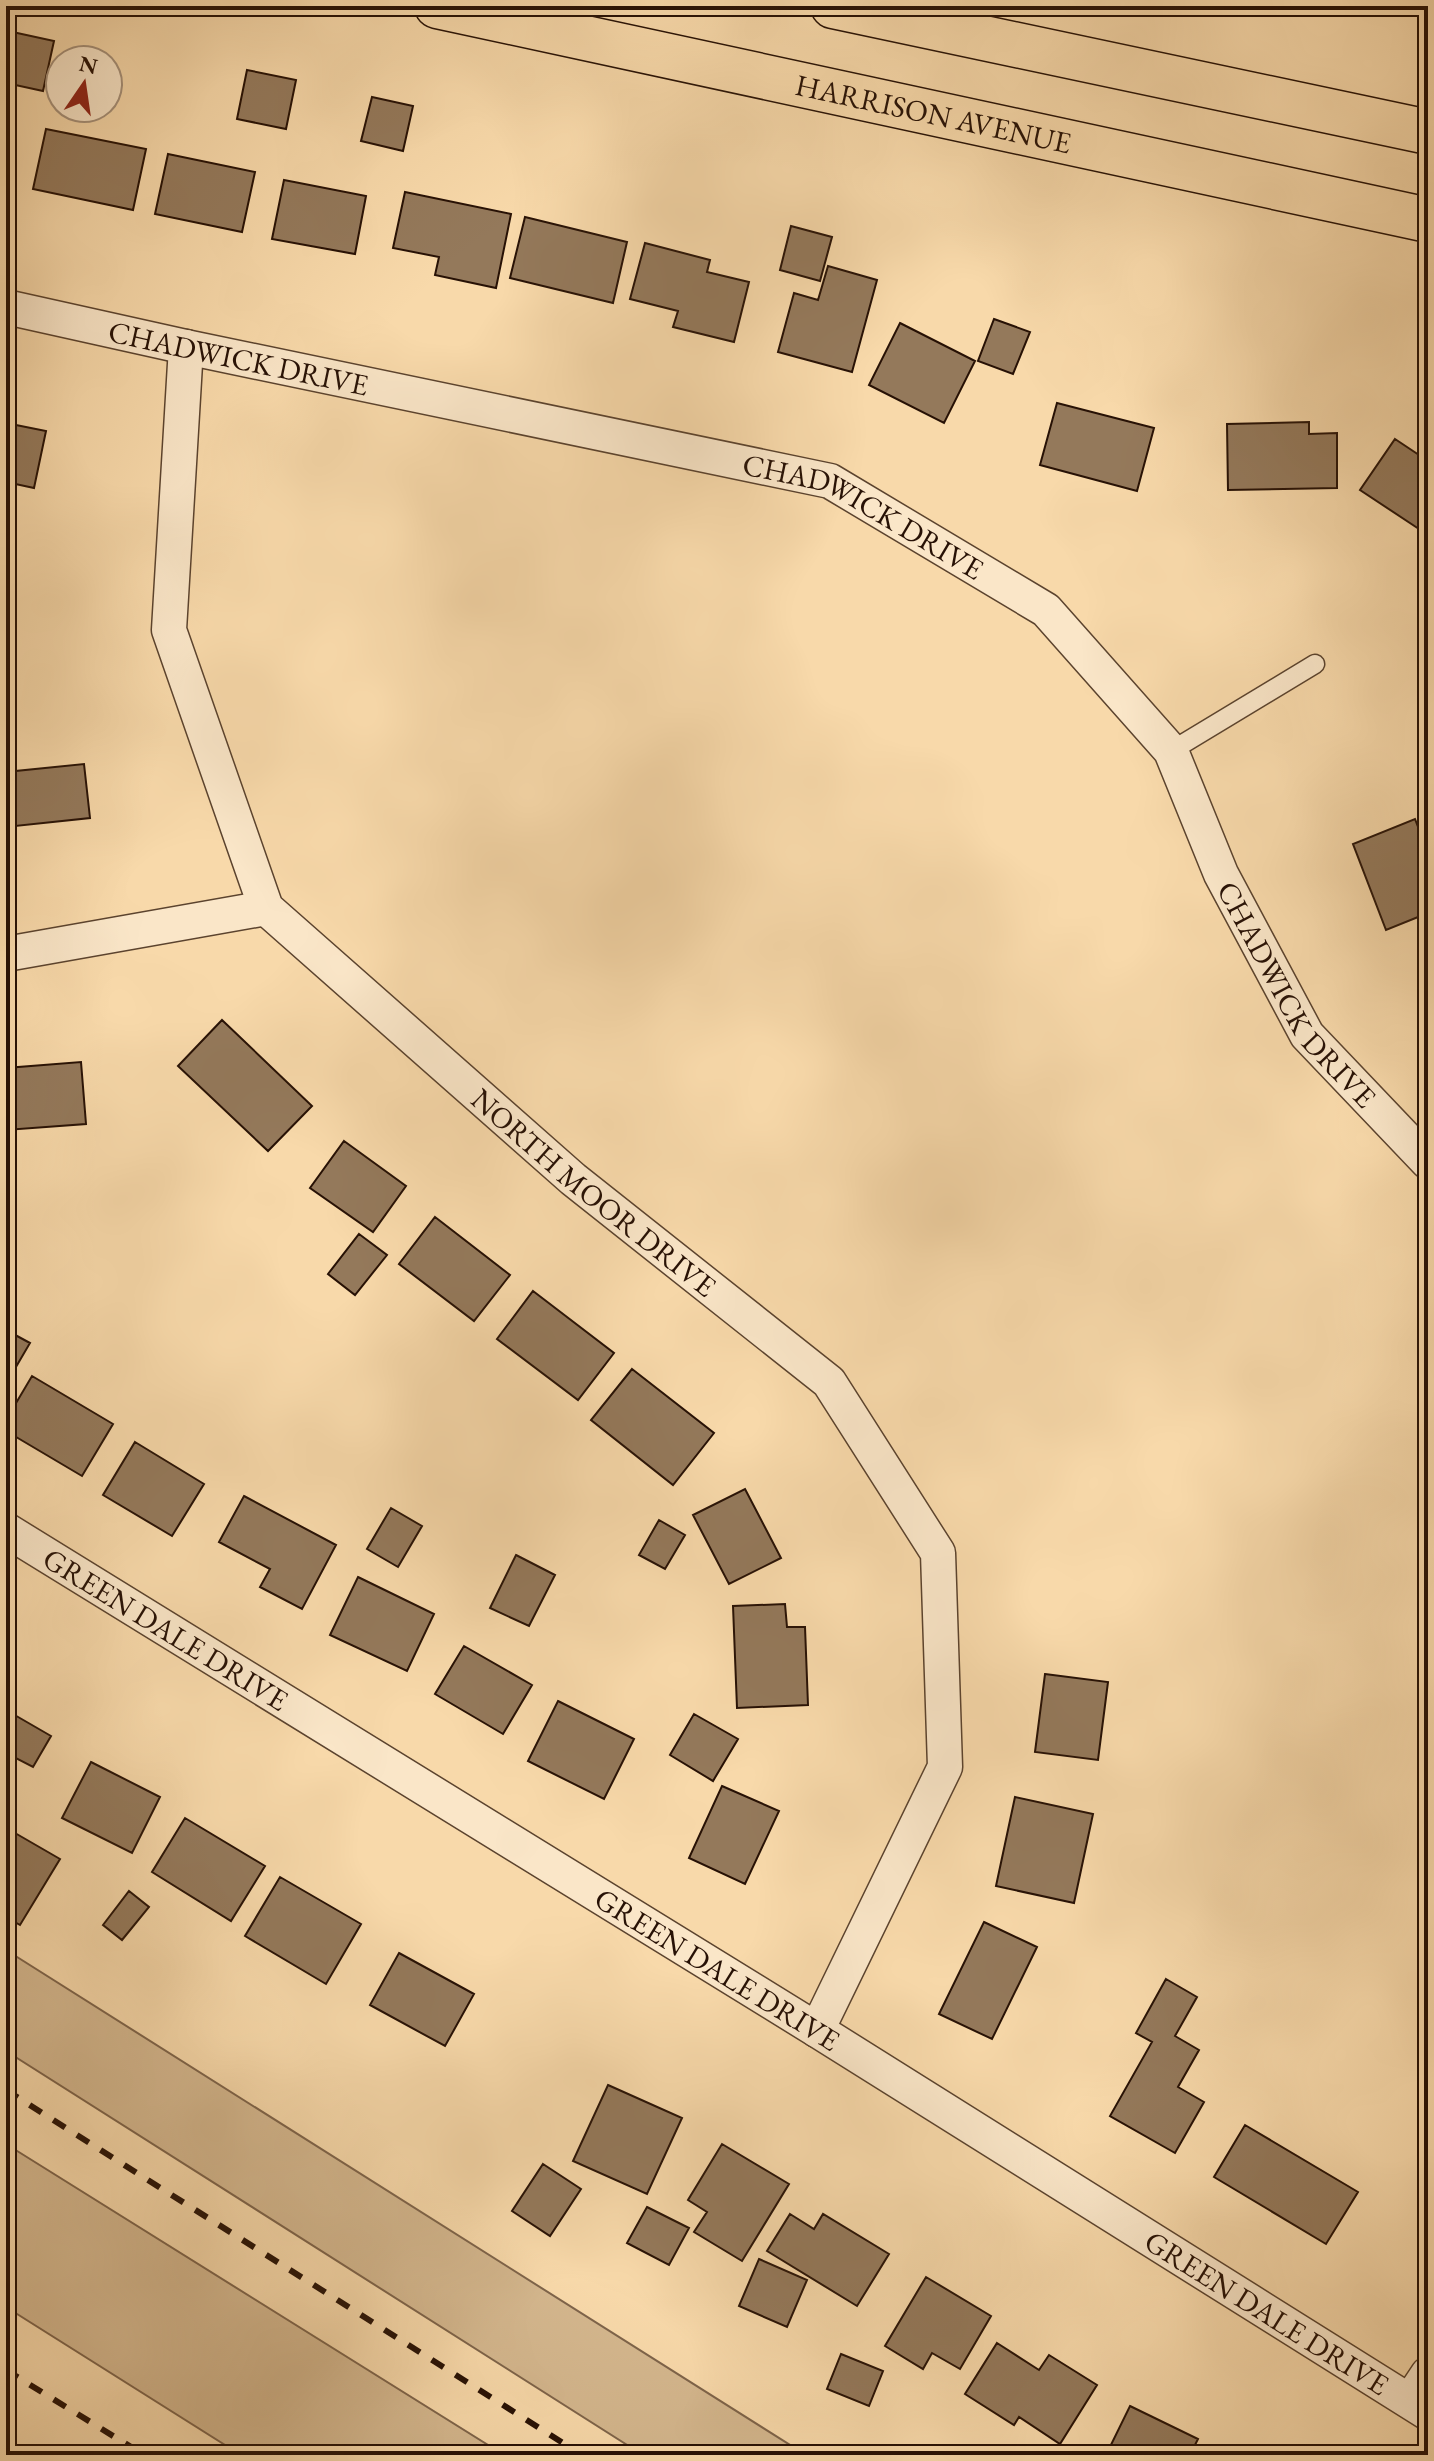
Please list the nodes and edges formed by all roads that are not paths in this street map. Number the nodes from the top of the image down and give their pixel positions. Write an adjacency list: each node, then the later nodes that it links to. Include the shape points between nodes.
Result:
1 (437, 6): 4 (main road, HARRISON AVENUE)
2 (833, 6): 3 (main road)
3 (1428, 132)
4 (1428, 220)
5 (6, 307): 6 (street, CHADWICK DRIVE)
6 (186, 347): 8 (street, CHADWICK DRIVE, via 830,481 1046,610); 9 (street, NORTH MOOR DRIVE, via 169,630)
7 (1315, 664): 8 (lane)
8 (1171, 751): 11 (street, CHADWICK DRIVE, via 1221,874 1307,1035)
9 (266, 908): 10 (street); 13 (street, NORTH MOOR DRIVE, via 573,1179 829,1382 938,1553 945,1767)
10 (6, 954)
11 (1428, 1162)
12 (6, 1530): 13 (street, GREEN DALE DRIVE)
13 (817, 2030): 14 (street, GREEN DALE DRIVE)
14 (1422, 2396)

